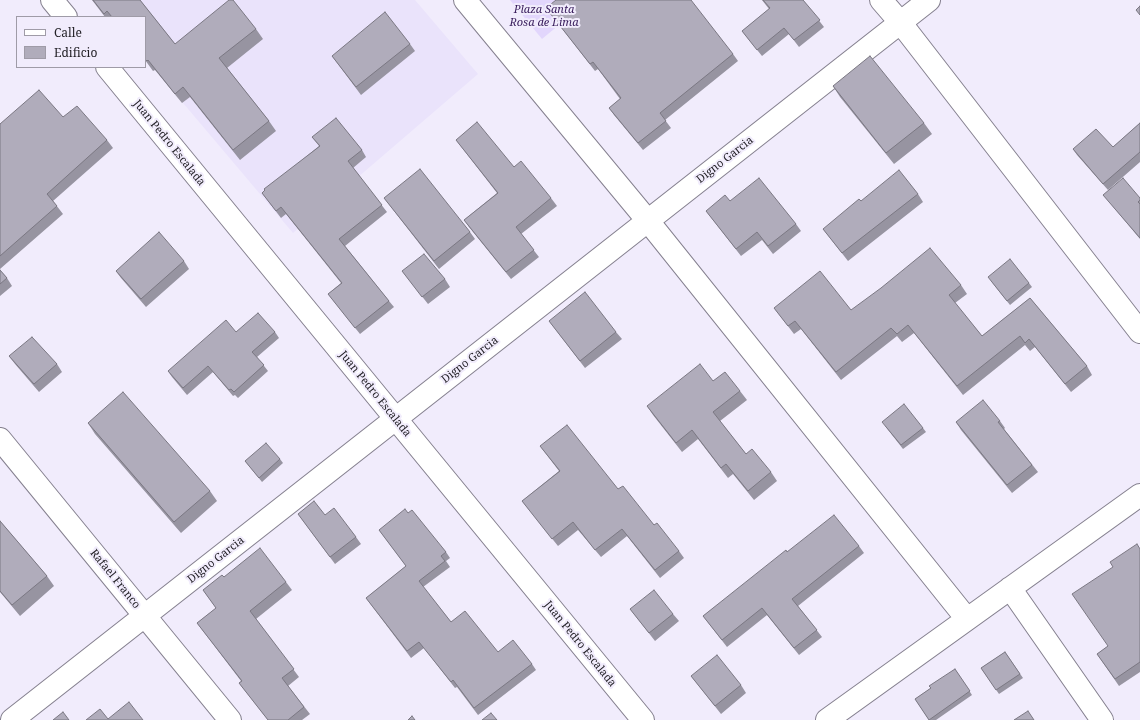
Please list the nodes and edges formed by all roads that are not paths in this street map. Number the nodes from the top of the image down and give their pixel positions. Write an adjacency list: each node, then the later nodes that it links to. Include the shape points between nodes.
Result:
1 (52, 0): 5 (street)
2 (465, 0): 8 (street)
3 (881, 0): 6 (street)
4 (929, 0): 6 (street, Digno Garcia)
5 (65, 16)
6 (900, 22): 8 (street, Digno Garcia); 9 (street)
7 (108, 68): 10 (street, Juan Pedro Escalada)
8 (648, 220): 10 (street, Digno Garcia); 15 (street)
9 (1140, 332)
10 (396, 419): 14 (street, Digno Garcia); 18 (street, Juan Pedro Escalada)
11 (0, 439): 14 (street, Rafael Franco)
12 (1140, 495): 13 (street)
13 (1010, 588): 15 (street); 20 (street)
14 (145, 616): 16 (street, Digno Garcia); 17 (street, Rafael Franco)
15 (967, 619): 19 (street)
16 (12, 720)
17 (230, 720)
18 (643, 720)
19 (827, 720)
20 (1102, 720)

